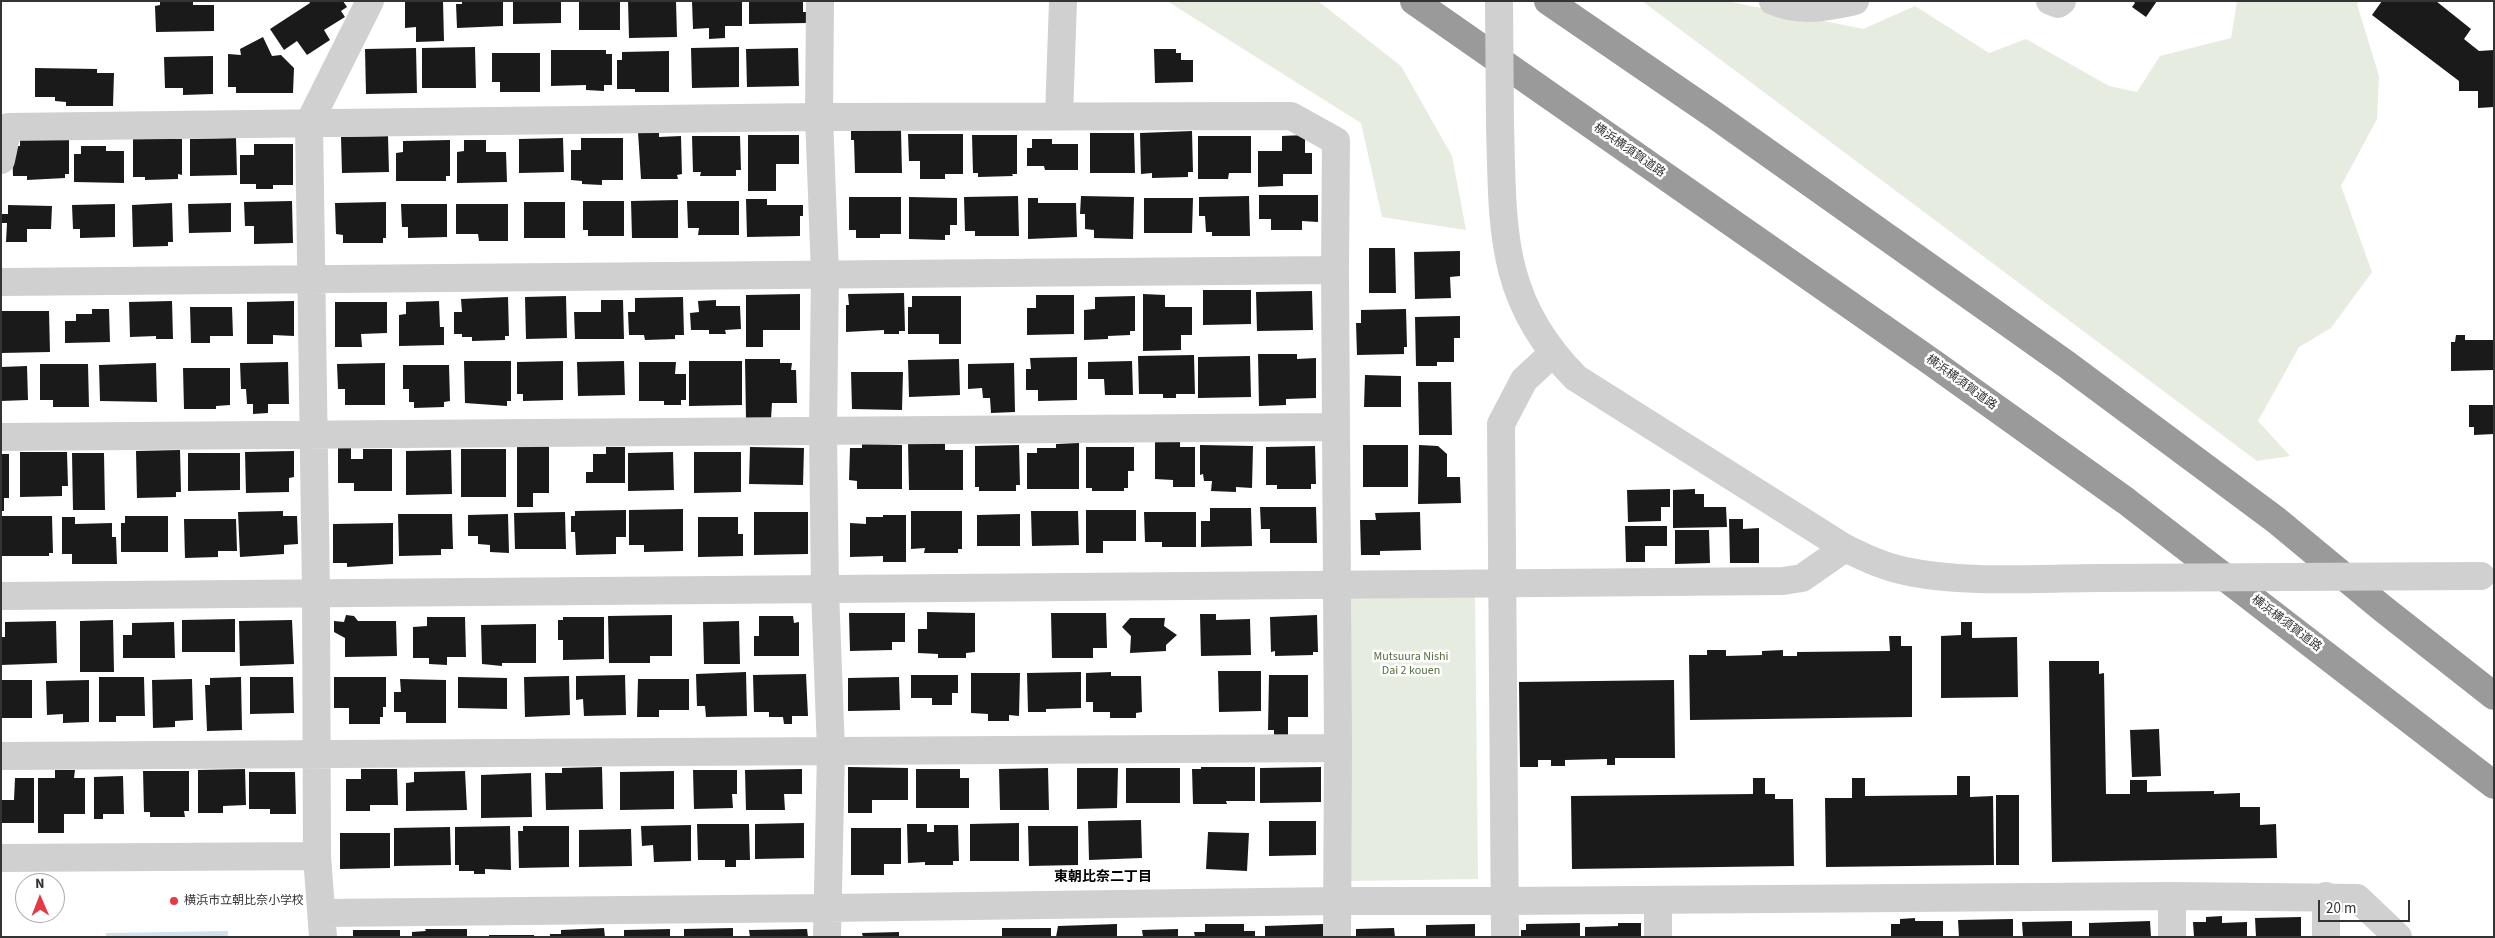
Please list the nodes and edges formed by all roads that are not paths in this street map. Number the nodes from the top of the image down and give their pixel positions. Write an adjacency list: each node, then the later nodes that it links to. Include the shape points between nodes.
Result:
1 (370, 1): 13 (street)
2 (820, 1): 12 (street)
3 (1063, 1): 11 (street)
4 (1414, 1): 36 (highway, 横浜横須賀道路, via 2126,501)
5 (1499, 1): 19 (street, bridge, via 1503,218 1511,268 1534,327)
6 (1548, 1): 31 (highway, via 2066,364 2276,520)
7 (1773, 1): 8 (street, via 1813,9)
8 (1855, 1)
9 (2050, 1): 10 (street, via 2058,4)
10 (2062, 1)
11 (1059, 116): 12 (street); 15 (street, via 1291,116 1306,124 1336,141)
12 (819, 117): 13 (street); 16 (street)
13 (309, 123): 14 (street, via 8,127); 17 (street)
14 (1, 160)
15 (1335, 270): 16 (street); 20 (street)
16 (825, 273): 17 (street); 21 (street)
17 (312, 280): 18 (street); 22 (street)
18 (1, 282)
19 (1552, 354): 24 (street, via 1593,390); 26 (street, via 1524,380 1501,424)
20 (1336, 427): 21 (street); 27 (street)
21 (823, 430): 22 (street); 28 (street)
22 (314, 435): 23 (street); 29 (street)
23 (1, 437)
24 (1845, 548): 25 (street, bridge, via 1884,565 1928,574 1977,578); 26 (street, via 1802,578 1783,581)
25 (2488, 576)
26 (1502, 582): 27 (street); 42 (street)
27 (1338, 584): 28 (street); 32 (street)
28 (825, 590): 29 (street); 33 (street)
29 (316, 592): 30 (street); 34 (street)
30 (1, 596)
31 (2494, 696)
32 (1338, 748): 33 (street); 41 (street)
33 (831, 751): 34 (street); 44 (street)
34 (316, 755): 35 (street); 37 (street)
35 (1, 756)
36 (2494, 785)
37 (317, 856): 38 (street); 45 (street)
38 (1, 858)
39 (2172, 896): 40 (street); 43 (street); 50 (street)
40 (2326, 896): 51 (street); 52 (street, via 2357,898)
41 (1336, 900): 42 (street); 44 (street); 47 (street)
42 (1504, 901): 43 (street); 48 (street)
43 (1658, 901): 49 (street)
44 (826, 908): 45 (street); 46 (street)
45 (323, 925)
46 (828, 937)
47 (1337, 937)
48 (1505, 937)
49 (1658, 937)
50 (2172, 937)
51 (2326, 937)
52 (2398, 937)

